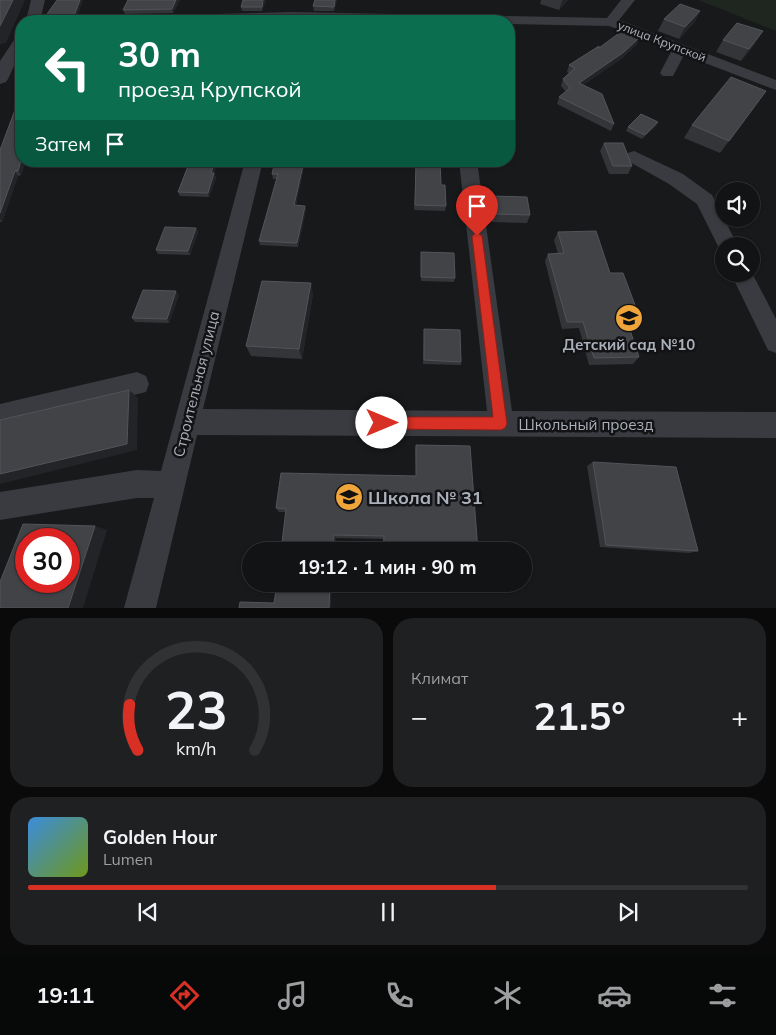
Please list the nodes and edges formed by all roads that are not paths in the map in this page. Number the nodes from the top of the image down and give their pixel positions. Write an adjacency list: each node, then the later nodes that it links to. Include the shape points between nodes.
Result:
1 (38, 0): 4 (street)
2 (295, 0): 5 (street)
3 (628, 0): 7 (street)
4 (34, 15)
5 (293, 15)
6 (515, 21): 7 (street, улица Крупской)
7 (612, 22): 8 (street, улица Крупской)
8 (680, 48): 10 (street); 12 (street, улица Крупской)
9 (15, 49): 11 (street)
10 (668, 74)
11 (0, 79)
12 (776, 85)
13 (634, 157): 16 (street, via 676,179 705,200)
14 (252, 167): 21 (street, Строительная улица)
15 (469, 167): 22 (street)
16 (724, 237)
17 (746, 282): 18 (street)
18 (776, 343)
19 (137, 384): 20 (street)
20 (0, 416)
21 (186, 422): 22 (street, Школьный проезд); 24 (street, Строительная улица)
22 (501, 424): 23 (street, Школьный проезд)
23 (776, 425)
24 (170, 485): 25 (street, via 137,484); 26 (street, Строительная улица)
25 (0, 506)
26 (140, 608)

